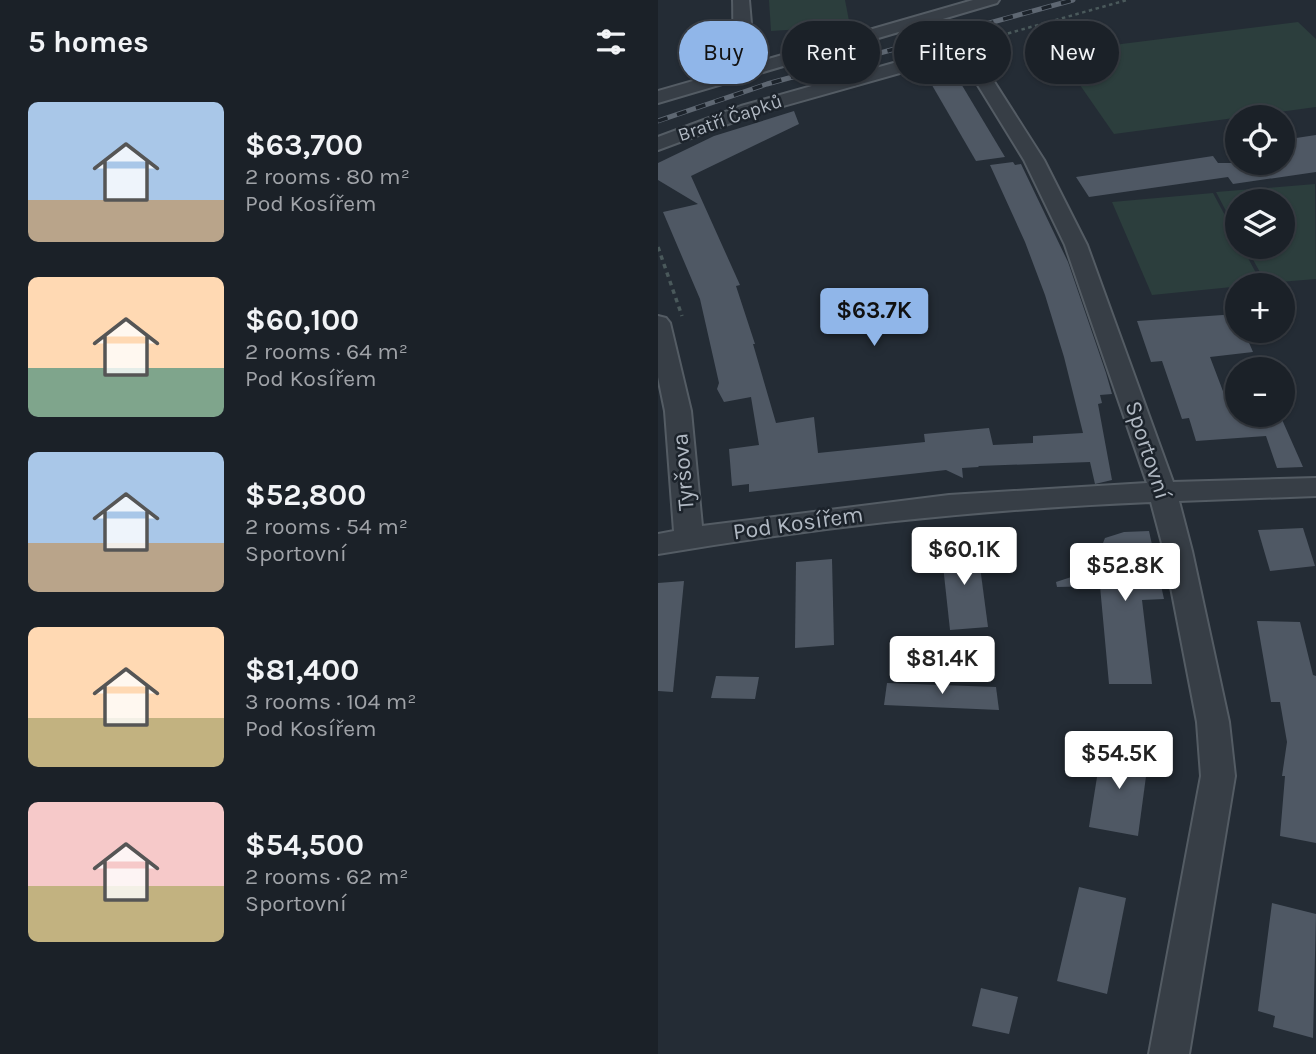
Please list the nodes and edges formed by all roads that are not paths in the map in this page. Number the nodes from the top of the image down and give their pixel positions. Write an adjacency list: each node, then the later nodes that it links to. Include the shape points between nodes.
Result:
1 (741, 0): 4 (street)
2 (991, 0): 3 (street)
3 (969, 3): 5 (street)
4 (742, 21)
5 (768, 64)
6 (894, 67): 10 (street, Bratří Čapků, via 748,110)
7 (701, 84): 9 (street)
8 (986, 84): 13 (street, Sportovní, via 1027,146 1076,245)
9 (658, 97)
10 (658, 144)
11 (671, 322): 14 (street, Tyršova)
12 (1316, 488): 13 (street, Pod Kosířem)
13 (1163, 493): 14 (street, Pod Kosířem, via 930,506); 16 (street, Sportovní, via 1193,619 1217,746 1218,776)
14 (689, 539): 15 (street, Pod Kosířem)
15 (658, 544)
16 (1169, 1054)

